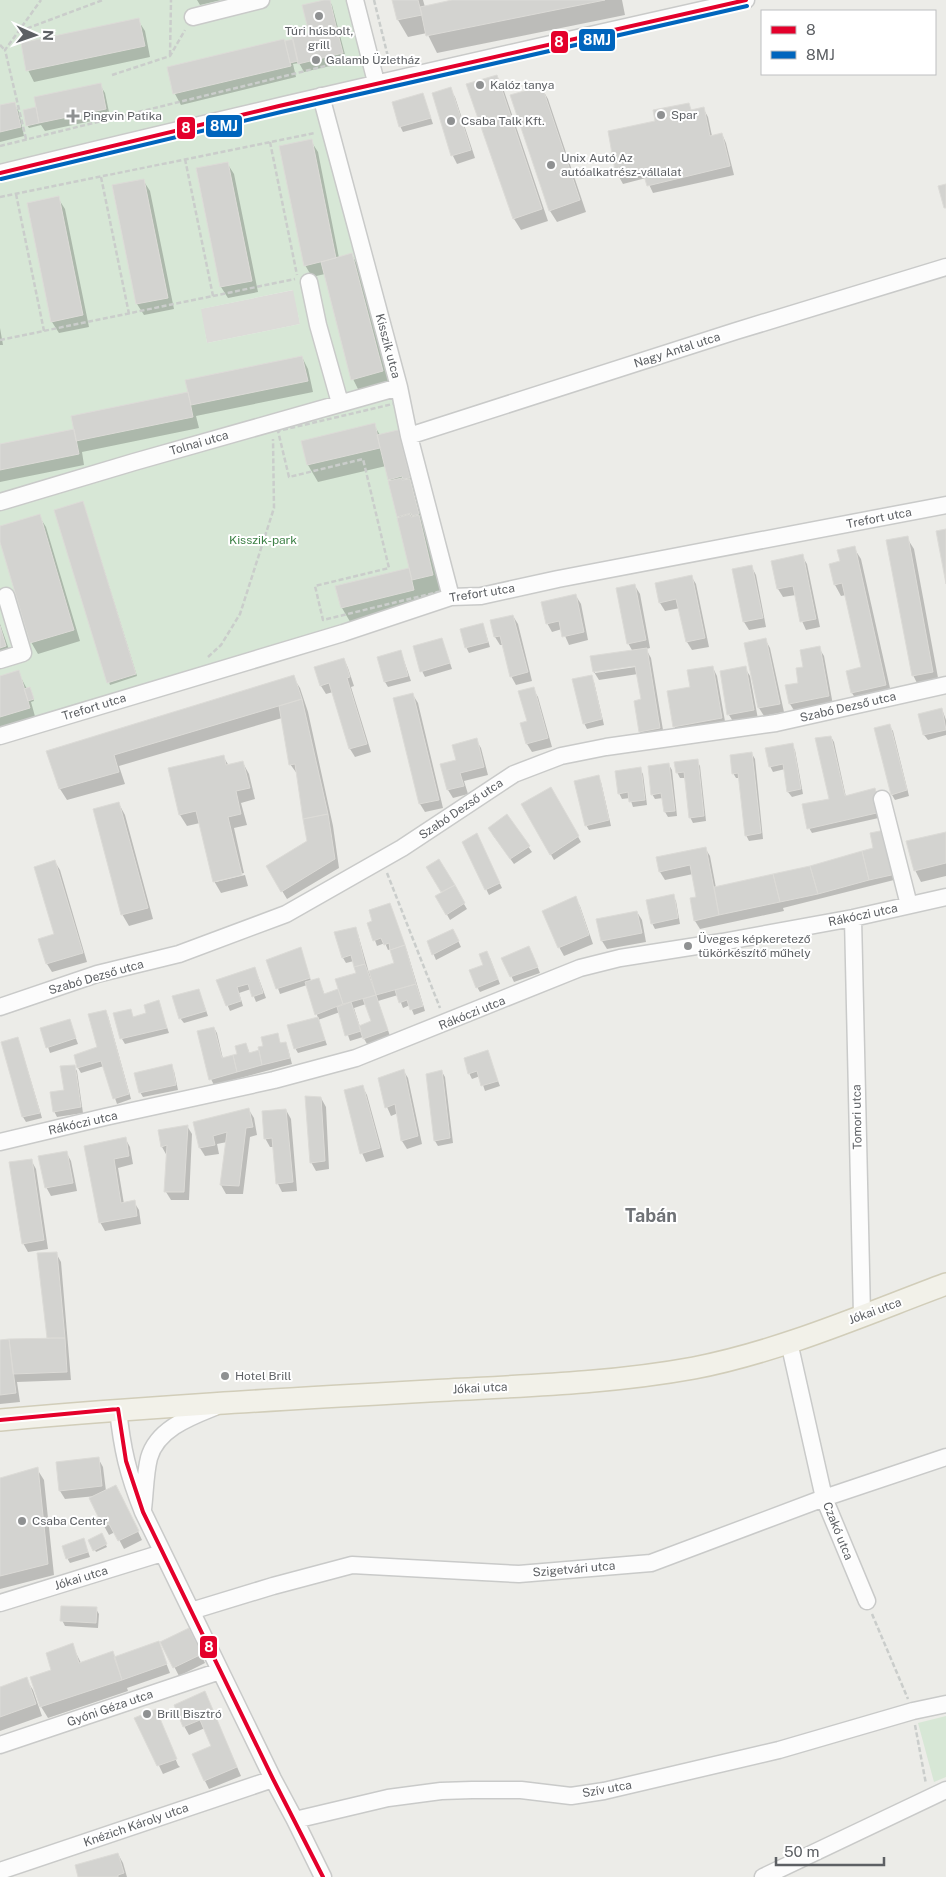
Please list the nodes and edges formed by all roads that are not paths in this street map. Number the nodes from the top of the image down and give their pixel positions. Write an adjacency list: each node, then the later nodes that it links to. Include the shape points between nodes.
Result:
1 (261, 0): 5 (street)
2 (355, 0): 6 (street)
3 (746, 0): 4 (street)
4 (694, 6): 6 (street, via 582,38)
5 (193, 18)
6 (376, 82): 7 (street)
7 (321, 96): 8 (street); 11 (street, Kisszik utca)
8 (0, 173)
9 (946, 267): 13 (street, Nagy Antal utca)
10 (303, 280): 12 (street)
11 (399, 387): 12 (street, Tolnai utca); 13 (street, Kisszik utca)
12 (340, 403): 14 (street, Tolnai utca)
13 (409, 436): 17 (street, Kisszik utca)
14 (0, 502)
15 (946, 505): 17 (street, Trefort utca, via 481,596)
16 (6, 596): 18 (street, via 23,653)
17 (451, 597): 20 (street, Trefort utca)
18 (0, 660)
19 (946, 685): 25 (street, Szabó Dezső utca, via 776,723 561,756 514,774 402,848 286,914 179,954 97,974)
20 (0, 736)
21 (882, 799): 23 (street)
22 (946, 897): 23 (street, Rákóczi utca)
23 (909, 905): 24 (street, Rákóczi utca)
24 (853, 918): 26 (street, Rákóczi utca, via 620,958 580,968 347,1060 274,1080); 28 (street, Tomori utca)
25 (0, 1007)
26 (0, 1142)
27 (946, 1284): 28 (main road, Jókai utca)
28 (862, 1315): 29 (main road, Jókai utca)
29 (789, 1342): 30 (main road, Jókai utca, via 741,1357 645,1376); 34 (street, Czakó utca)
30 (224, 1403): 31 (main road, Jókai utca); 35 (street, via 180,1422 161,1437 149,1457)
31 (118, 1409): 32 (main road, Jókai utca); 35 (street, via 129,1476)
32 (0, 1420)
33 (946, 1457): 34 (street, Szigetvári utca)
34 (824, 1498): 37 (street, Czakó utca); 39 (street, Szigetvári utca, via 651,1563 520,1574 352,1565)
35 (142, 1512): 36 (street)
36 (162, 1553): 38 (street, Jókai utca); 39 (street)
37 (867, 1601)
38 (0, 1603)
39 (191, 1611): 40 (street)
40 (220, 1671): 42 (street, Gyóni Géza utca); 43 (street)
41 (946, 1704): 45 (street, Szív utca, via 779,1750 604,1791 571,1796 521,1790 441,1791 388,1798)
42 (0, 1745)
43 (273, 1779): 45 (street); 46 (street, Knézich Károly utca)
44 (946, 1790): 48 (street)
45 (296, 1820): 47 (street)
46 (0, 1871)
47 (323, 1877)
48 (763, 1877)

